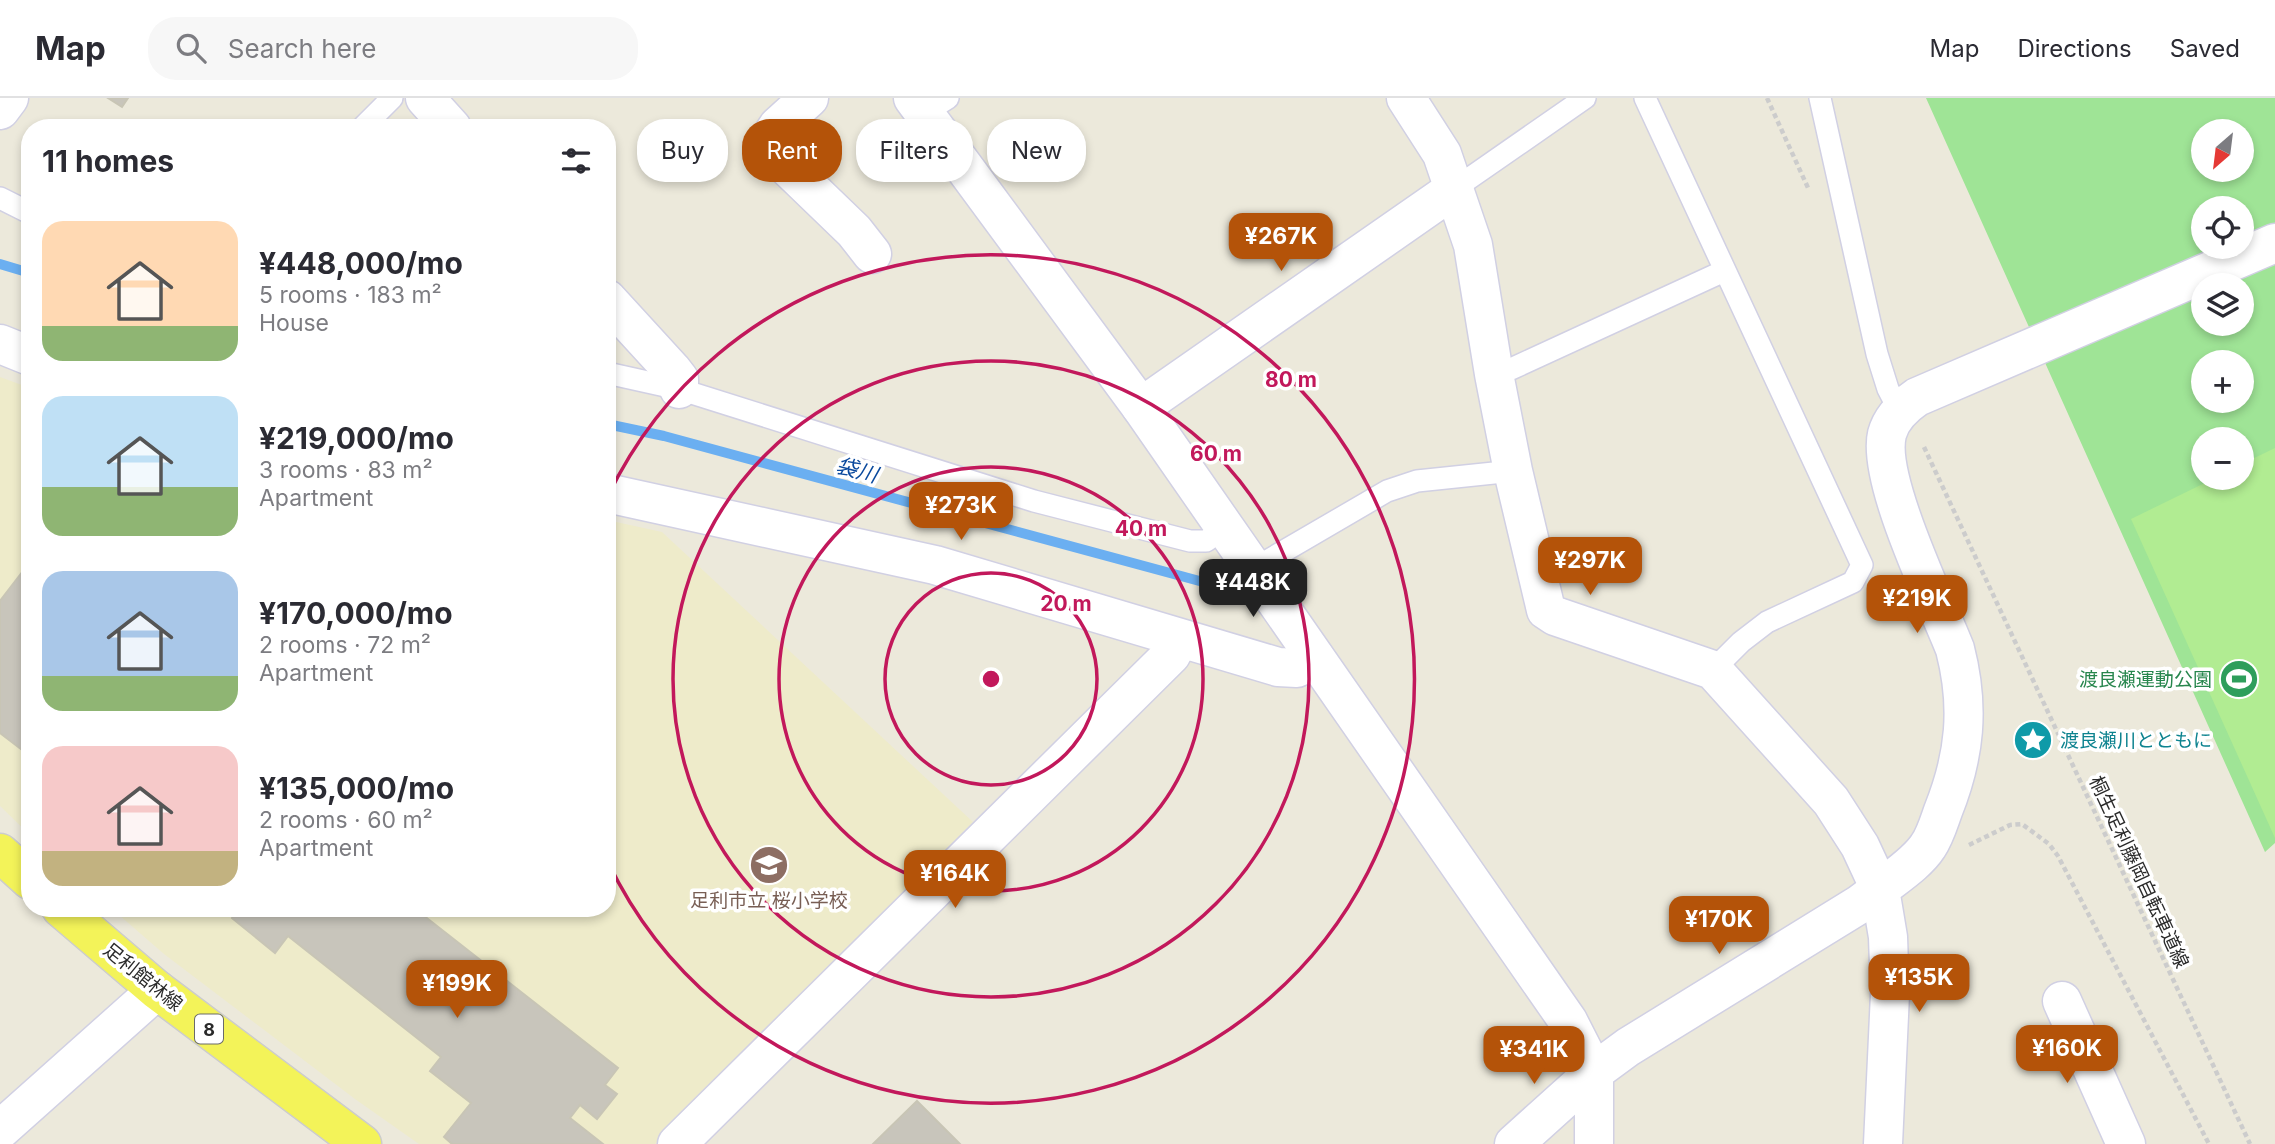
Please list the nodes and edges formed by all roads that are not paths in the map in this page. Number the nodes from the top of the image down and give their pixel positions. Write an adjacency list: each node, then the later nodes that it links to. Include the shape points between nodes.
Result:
1 (9, 98): 10 (street)
2 (392, 98): 11 (lane)
3 (425, 98): 12 (street)
4 (809, 98): 17 (street, via 778,126 770,138 770,150)
5 (1406, 98): 13 (street, via 1442,154)
6 (1585, 98): 13 (lane)
7 (1645, 98): 18 (lane)
8 (1820, 98): 26 (lane, via 1877,354 1888,389)
9 (928, 103): 25 (street)
10 (0, 110)
11 (371, 119)
12 (444, 119)
13 (1454, 189): 22 (street, via 1473,245); 25 (street)
14 (0, 198): 15 (lane)
15 (21, 208)
16 (2275, 243): 26 (street)
17 (872, 254)
18 (1724, 271): 22 (lane); 33 (lane, via 1862,565 1853,582 1767,622)
19 (616, 309): 24 (street, via 672,370)
20 (0, 344): 21 (street)
21 (21, 352)
22 (1494, 374): 27 (street)
23 (616, 375): 24 (lane)
24 (679, 389): 29 (lane, via 1034,501 1190,541 1206,541)
25 (1141, 407): 29 (street)
26 (1912, 415): 36 (street, via 1891,425 1886,457 1896,504 1962,673 1964,732 1950,793 1928,846)
27 (1513, 471): 30 (lane, via 1417,481 1387,491); 33 (street, via 1546,610)
28 (616, 495): 31 (street, via 935,565)
29 (1225, 528): 30 (street)
30 (1255, 568): 32 (street)
31 (1180, 638): 32 (street, via 1278,667 1297,667); 43 (street, via 1171,655)
32 (1315, 658): 40 (street, via 1569,1021)
33 (1713, 670): 36 (street, via 1831,801)
34 (0, 853): 35 (main road)
35 (21, 872)
36 (1880, 888): 40 (street); 46 (street, via 1890,994)
37 (72, 917): 38 (main road, 足利館林線 / 8)
38 (157, 990): 41 (street); 42 (main road, 足利館林線 / 8)
39 (2062, 1001): 47 (street)
40 (1594, 1072): 44 (street); 45 (street)
41 (0, 1130)
42 (362, 1144)
43 (677, 1144)
44 (1514, 1144)
45 (1594, 1144)
46 (1883, 1144)
47 (2126, 1144)

